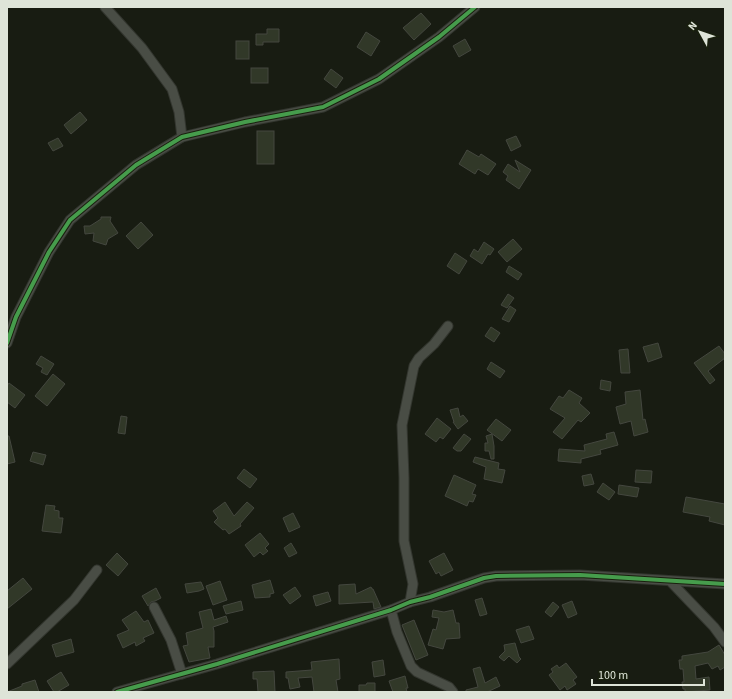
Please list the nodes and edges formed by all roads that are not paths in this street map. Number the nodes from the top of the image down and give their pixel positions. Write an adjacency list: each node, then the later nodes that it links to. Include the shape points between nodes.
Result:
1 (105, 7): 3 (street, via 142,48 172,89 179,112)
2 (475, 7): 3 (street, via 439,38 379,79 324,107)
3 (182, 137): 5 (street, via 136,165 70,220 46,258 16,317)
4 (448, 326): 9 (street, via 414,366 402,425 404,541 413,584)
5 (7, 343)
6 (97, 570): 13 (street, via 74,600)
7 (670, 580): 8 (street); 9 (street, via 580,575 496,576); 12 (street)
8 (724, 582)
9 (410, 602): 11 (street)
10 (154, 607): 14 (street, via 171,640)
11 (391, 610): 14 (street); 16 (street, via 410,666 449,687)
12 (725, 642)
13 (7, 664)
14 (182, 674): 15 (street)
15 (118, 692)
16 (453, 692)

